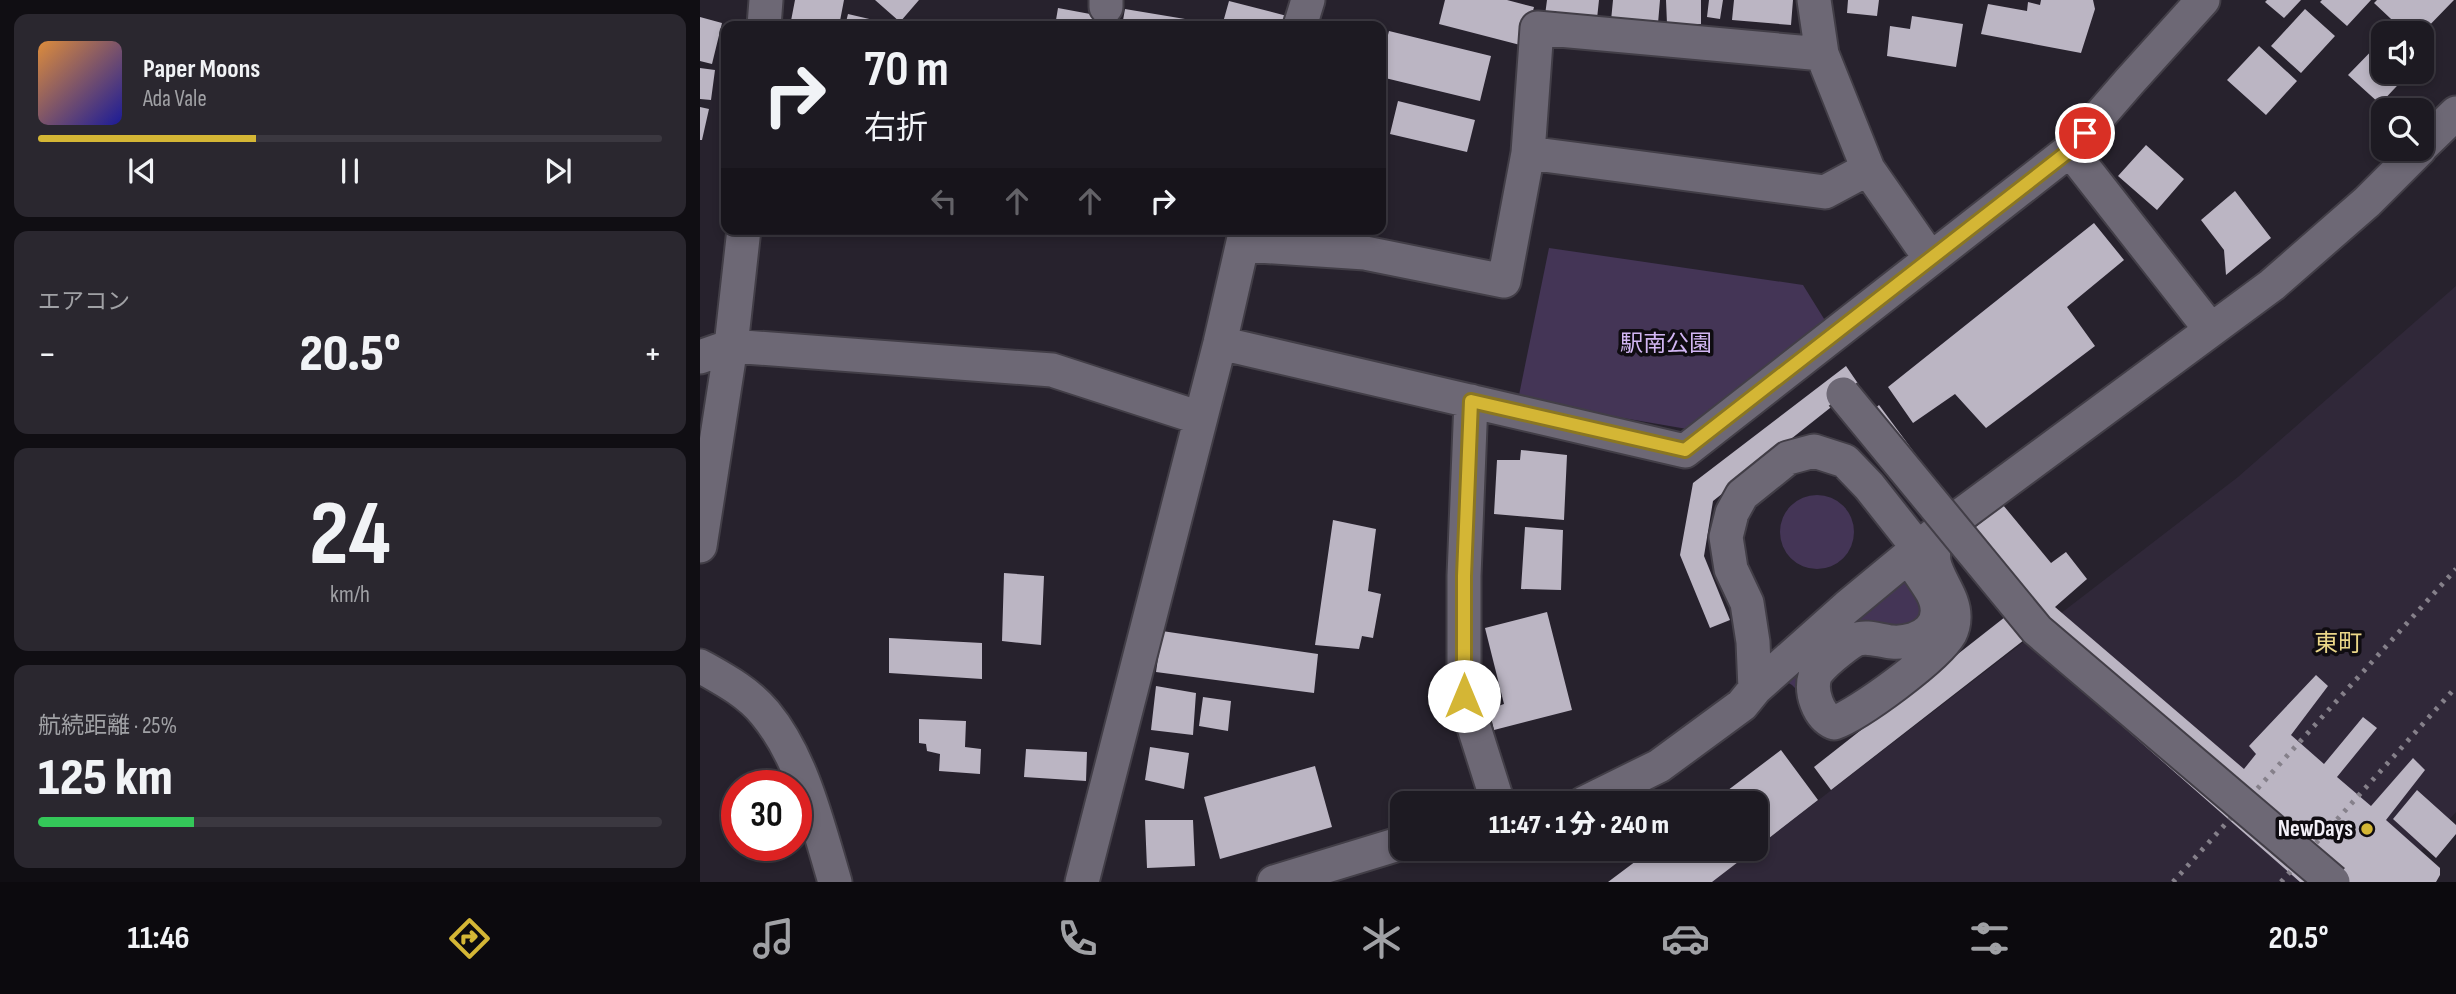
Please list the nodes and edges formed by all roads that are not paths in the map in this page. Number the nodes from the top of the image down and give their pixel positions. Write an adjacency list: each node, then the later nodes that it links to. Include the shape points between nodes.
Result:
1 (766, 0): 5 (street)
2 (1308, 0): 6 (street)
3 (1814, 0): 7 (street)
4 (2203, 0): 10 (street)
5 (764, 21)
6 (1302, 21)
7 (1822, 54): 11 (street, via 1536,28); 13 (street)
8 (2456, 113): 9 (street)
9 (2434, 135)
10 (2070, 150): 16 (street); 17 (street)
11 (1528, 153): 13 (street, via 1825,192); 15 (street, via 1504,281 1364,253)
12 (2408, 161): 17 (street, via 2326,240)
13 (1868, 169): 16 (street)
14 (743, 235): 19 (street)
15 (1245, 237): 18 (street)
16 (1930, 258): 22 (street, via 1685,450)
17 (2211, 330): 25 (street)
18 (1220, 343): 22 (street); 23 (street)
19 (731, 346): 20 (street); 23 (street, via 1052,370); 24 (street)
20 (700, 358)
21 (1843, 394): 35 (street, bridge, via 2037,630)
22 (1471, 401): 29 (street, via 1464,696)
23 (1200, 418): 33 (street)
24 (700, 546)
25 (1920, 546): 27 (street); 27 (street, via 1845,461 1814,451 1788,458 1742,495 1726,537 1731,569 1747,603); 28 (street, via 1934,561 1951,601 1952,632 1905,677 1848,718 1834,723); 28 (street, via 1937,610 1933,626 1925,636 1909,643 1856,639 1823,665 1815,675 1814,691)
26 (700, 666): 32 (street, via 732,684 764,712 787,744)
27 (1760, 685): 28 (street); 30 (street, via 1742,705 1669,759)
28 (1826, 720)
29 (1494, 791)
30 (1607, 791)
31 (1390, 847): 34 (street)
32 (835, 882)
33 (1082, 882)
34 (1274, 882)
35 (2333, 882)

